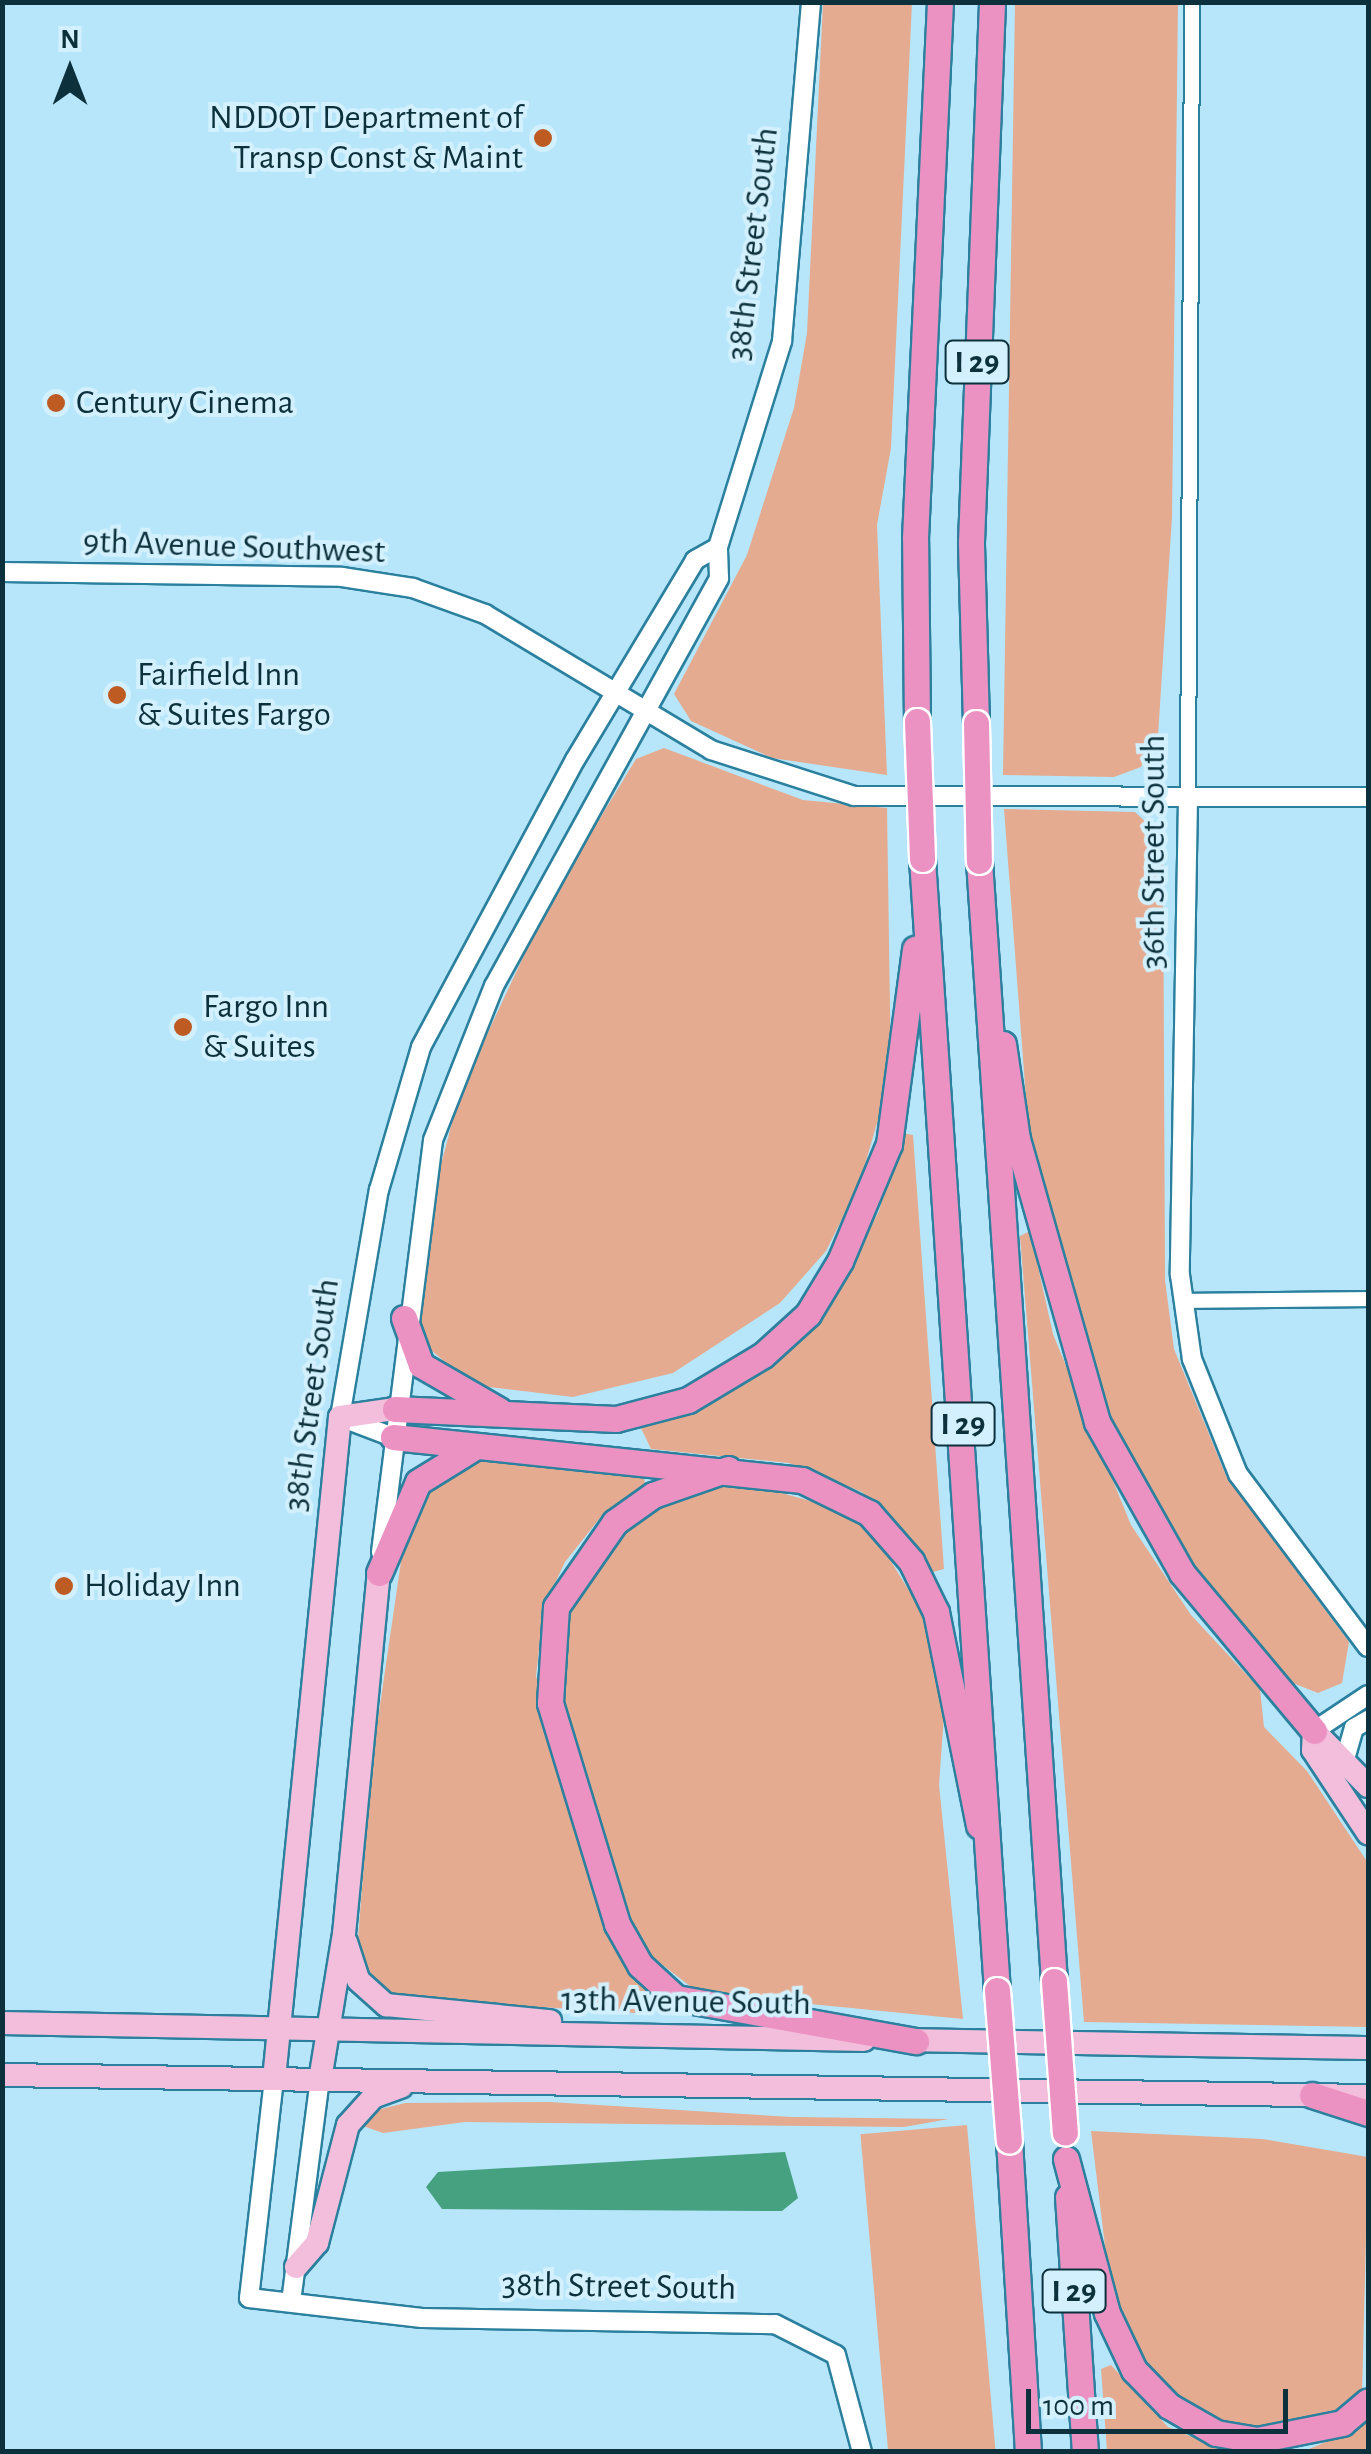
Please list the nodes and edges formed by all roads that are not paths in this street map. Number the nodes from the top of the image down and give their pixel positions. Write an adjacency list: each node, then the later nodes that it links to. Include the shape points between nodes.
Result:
1 (812, 2): 5 (street, 38th Street South, via 782,341)
2 (940, 2): 11 (highway, I 29, bridge, via 916,538)
3 (992, 2): 12 (highway, I 29, bridge, via 971,542)
4 (1192, 2): 10 (street, 36th Street South)
5 (718, 547): 7 (street, 38th Street South, via 696,560); 8 (street, 38th Street South, via 720,578)
6 (2, 572): 7 (street, 9th Avenue Southwest, via 342,578 413,588 485,614)
7 (617, 692): 8 (street, 9th Avenue Southwest); 17 (street, 38th Street South, via 421,1047 379,1190)
8 (650, 712): 10 (street, 9th Avenue Southwest, via 711,750 854,796); 15 (street, 38th Street South, via 494,986 433,1140)
9 (1368, 797): 10 (street, 9th Avenue Southwest)
10 (1188, 799): 14 (street, 36th Street South)
11 (922, 869): 18 (highway, via 889,1144 808,1314 763,1356 688,1400 616,1420); 30 (highway, I 29)
12 (984, 990): 26 (highway, via 1097,1422 1182,1573); 47 (highway, I 29, bridge)
13 (1368, 1299): 14 (street)
14 (1182, 1301): 23 (street, 36th Street South, via 1203,1401 1238,1474)
15 (404, 1318): 16 (street, 38th Street South); 18 (highway, via 421,1365 444,1386)
16 (396, 1409): 17 (main road); 18 (highway); 19 (street, 38th Street South)
17 (340, 1417): 19 (street); 33 (main road, 38th Street South)
18 (532, 1420)
19 (393, 1437): 20 (highway); 22 (street, 38th Street South)
20 (476, 1446): 21 (highway); 22 (highway, via 418,1482)
21 (728, 1469): 30 (highway, via 802,1480 852,1505 911,1561 936,1612); 37 (highway, via 653,1495 614,1522 556,1607 550,1704 617,1924 640,1965 676,1998)
22 (379, 1573): 31 (main road, 38th Street South)
23 (1368, 1646)
24 (1368, 1695): 26 (street)
25 (1368, 1720): 27 (street, via 1354,1728)
26 (1314, 1732): 27 (main road); 29 (main road, via 1313,1750)
27 (1346, 1759): 28 (main road)
28 (1368, 1786)
29 (1368, 1833)
30 (992, 1878): 53 (highway, I 29, bridge)
31 (344, 1934): 34 (main road, 38th Street South); 35 (main road, via 358,1980 386,2005)
32 (2, 2026): 33 (main road, 13th Avenue South)
33 (282, 2027): 34 (main road, 13th Avenue South); 41 (main road, 38th Street South)
34 (329, 2028): 35 (main road, 13th Avenue South); 42 (main road, 38th Street South)
35 (642, 2036): 37 (main road, 13th Avenue South)
36 (1368, 2039): 38 (main road)
37 (916, 2041): 38 (main road, 13th Avenue South)
38 (1344, 2048): 39 (main road, 13th Avenue South)
39 (1368, 2048)
40 (2, 2075): 41 (main road)
41 (274, 2080): 42 (main road); 49 (street, 38th Street South, via 249,2298)
42 (320, 2080): 43 (main road); 48 (street, 38th Street South)
43 (426, 2083): 44 (main road); 48 (main road, via 389,2090 358,2110 337,2154 317,2243)
44 (1312, 2095): 45 (main road); 46 (highway)
45 (1368, 2096)
46 (1368, 2113)
47 (1065, 2146): 50 (highway, via 1107,2313 1134,2370 1170,2406 1216,2433 1257,2440 1342,2422); 51 (highway, I 29)
48 (296, 2266): 49 (street, 38th Street South)
49 (291, 2302): 52 (street, 38th Street South, via 422,2318 802,2331 846,2370)
50 (1368, 2401)
51 (1085, 2450)
52 (862, 2452)
53 (1028, 2452)

